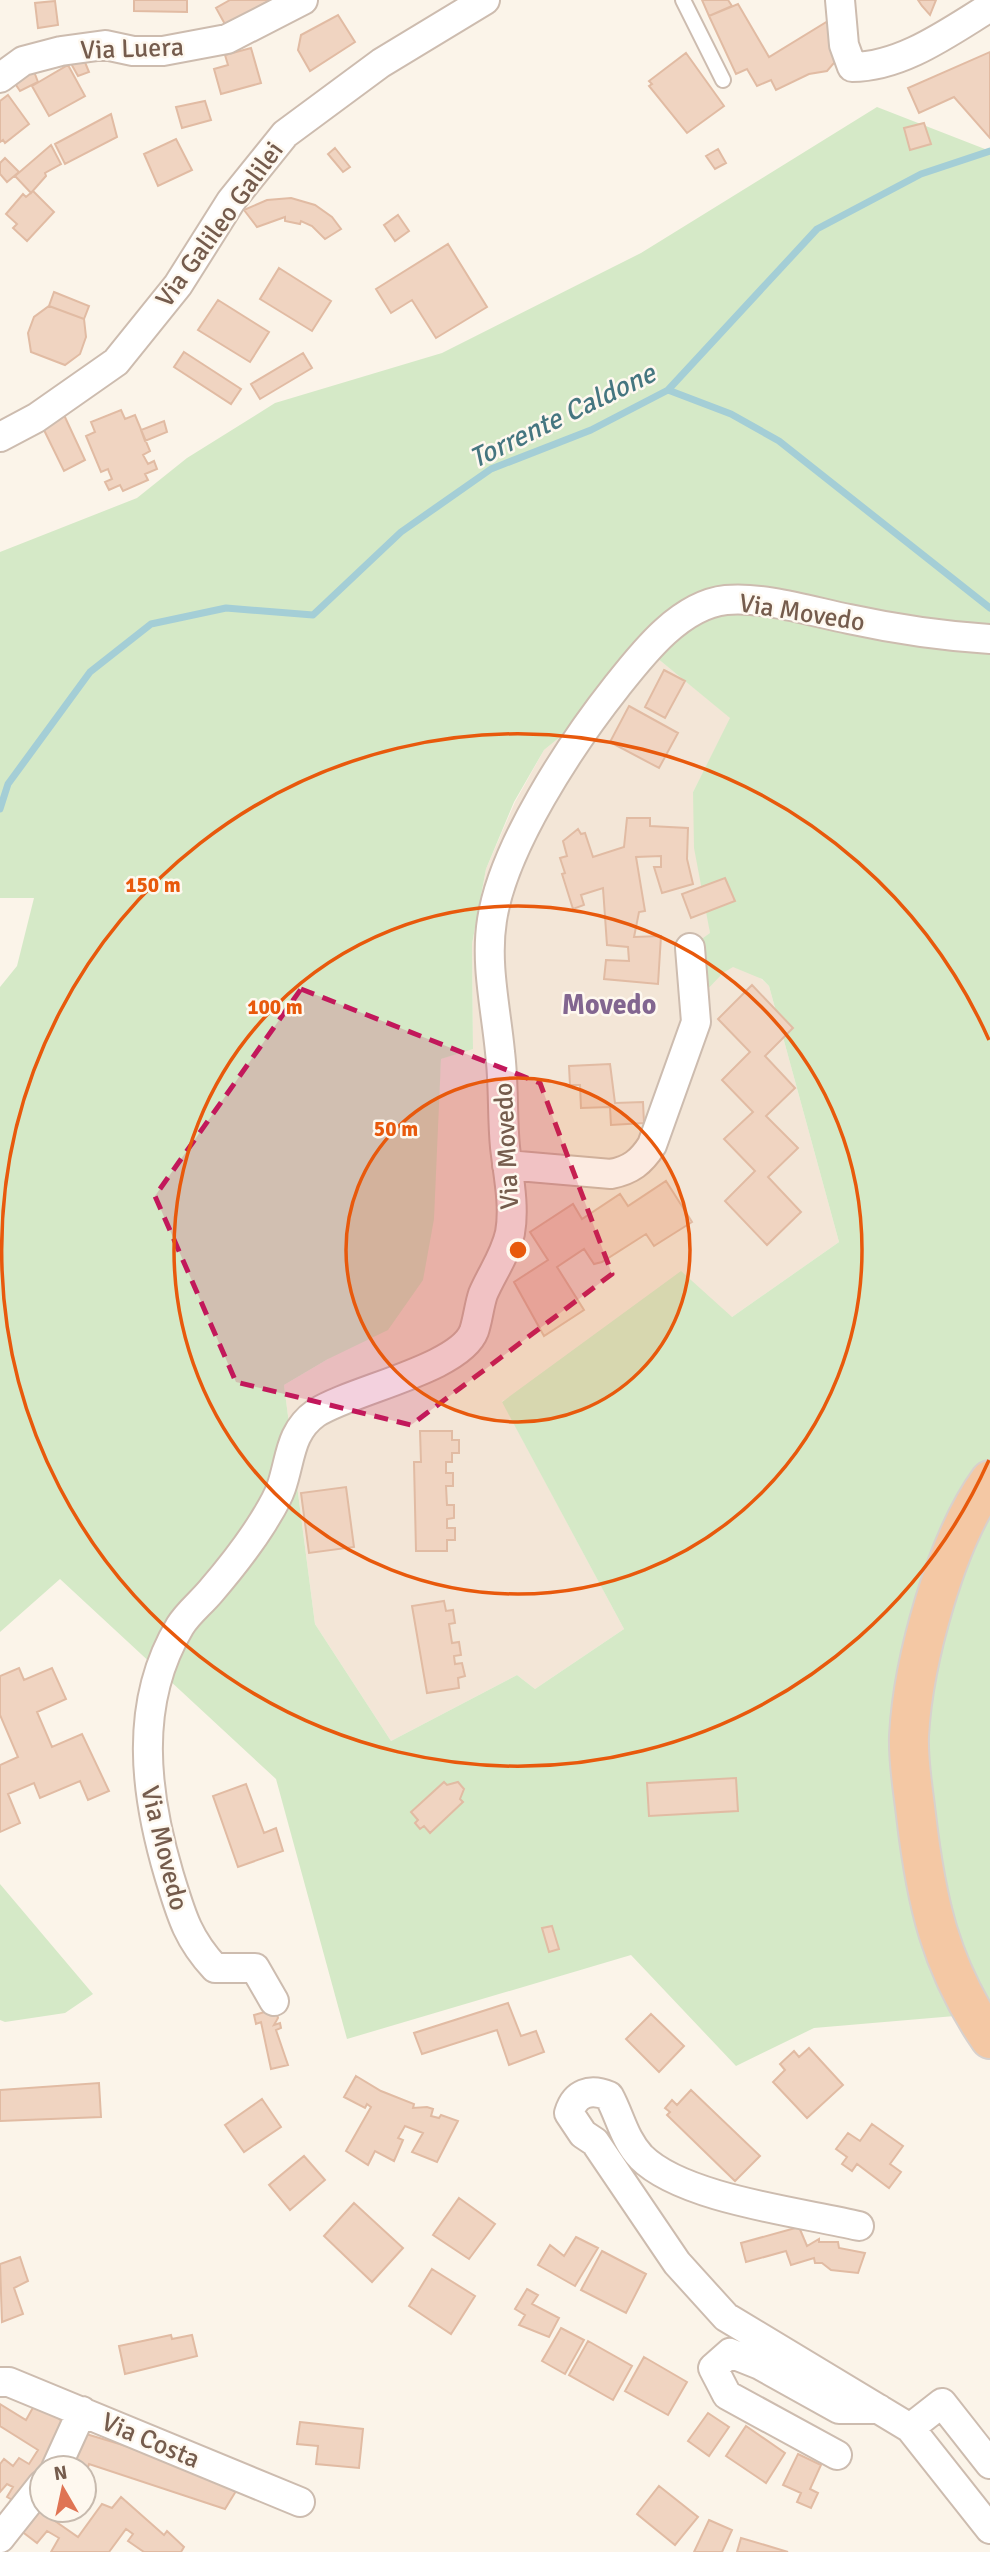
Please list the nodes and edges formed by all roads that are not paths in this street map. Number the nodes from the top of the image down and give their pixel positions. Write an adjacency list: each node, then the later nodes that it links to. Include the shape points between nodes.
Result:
1 (303, 0): 6 (street, Via Luera, via 227,39 163,51 105,45 61,51 23,61)
2 (485, 0): 8 (street, Via Galileo Galilei, via 381,62 285,134 231,201 178,285 116,362 36,418)
3 (683, 0): 7 (lane)
4 (840, 0): 5 (street, via 844,45 852,67 869,67 931,43)
5 (990, 7)
6 (0, 78)
7 (723, 80)
8 (0, 437)
9 (990, 639): 11 (street, Via Movedo, via 940,636 794,607 726,600 672,624 630,669 588,722 560,768 508,859 497,897 491,983 504,1090)
10 (690, 948): 11 (street, via 696,1022 643,1160 611,1174)
11 (507, 1165): 13 (street, Via Movedo, via 510,1230 500,1264 483,1294 472,1337 455,1353 345,1399 299,1428 280,1490 262,1524 181,1625 161,1667 146,1750 148,1788 155,1831 180,1914 194,1945 215,1968 255,1968)
12 (990, 1480): 14 (highway, via 951,1552 931,1617 909,1737 929,1906 971,2012)
13 (274, 2001)
14 (990, 2039)
15 (859, 2226): 17 (street, via 728,2198 671,2178 641,2157 620,2126 609,2095 584,2093 572,2102 569,2113 573,2123 595,2142 677,2263 726,2317)
16 (0, 2382): 18 (street, Via Costa)
17 (879, 2409): 19 (street); 21 (street, via 839,2409 730,2353 713,2368 727,2395)
18 (82, 2411): 20 (street); 23 (street, Via Costa)
19 (910, 2428): 22 (street, via 943,2403); 25 (street)
20 (62, 2454)
21 (837, 2455)
22 (990, 2464)
23 (300, 2502)
24 (28, 2503): 26 (street)
25 (990, 2529)
26 (0, 2540): 27 (street)
27 (13, 2552)

